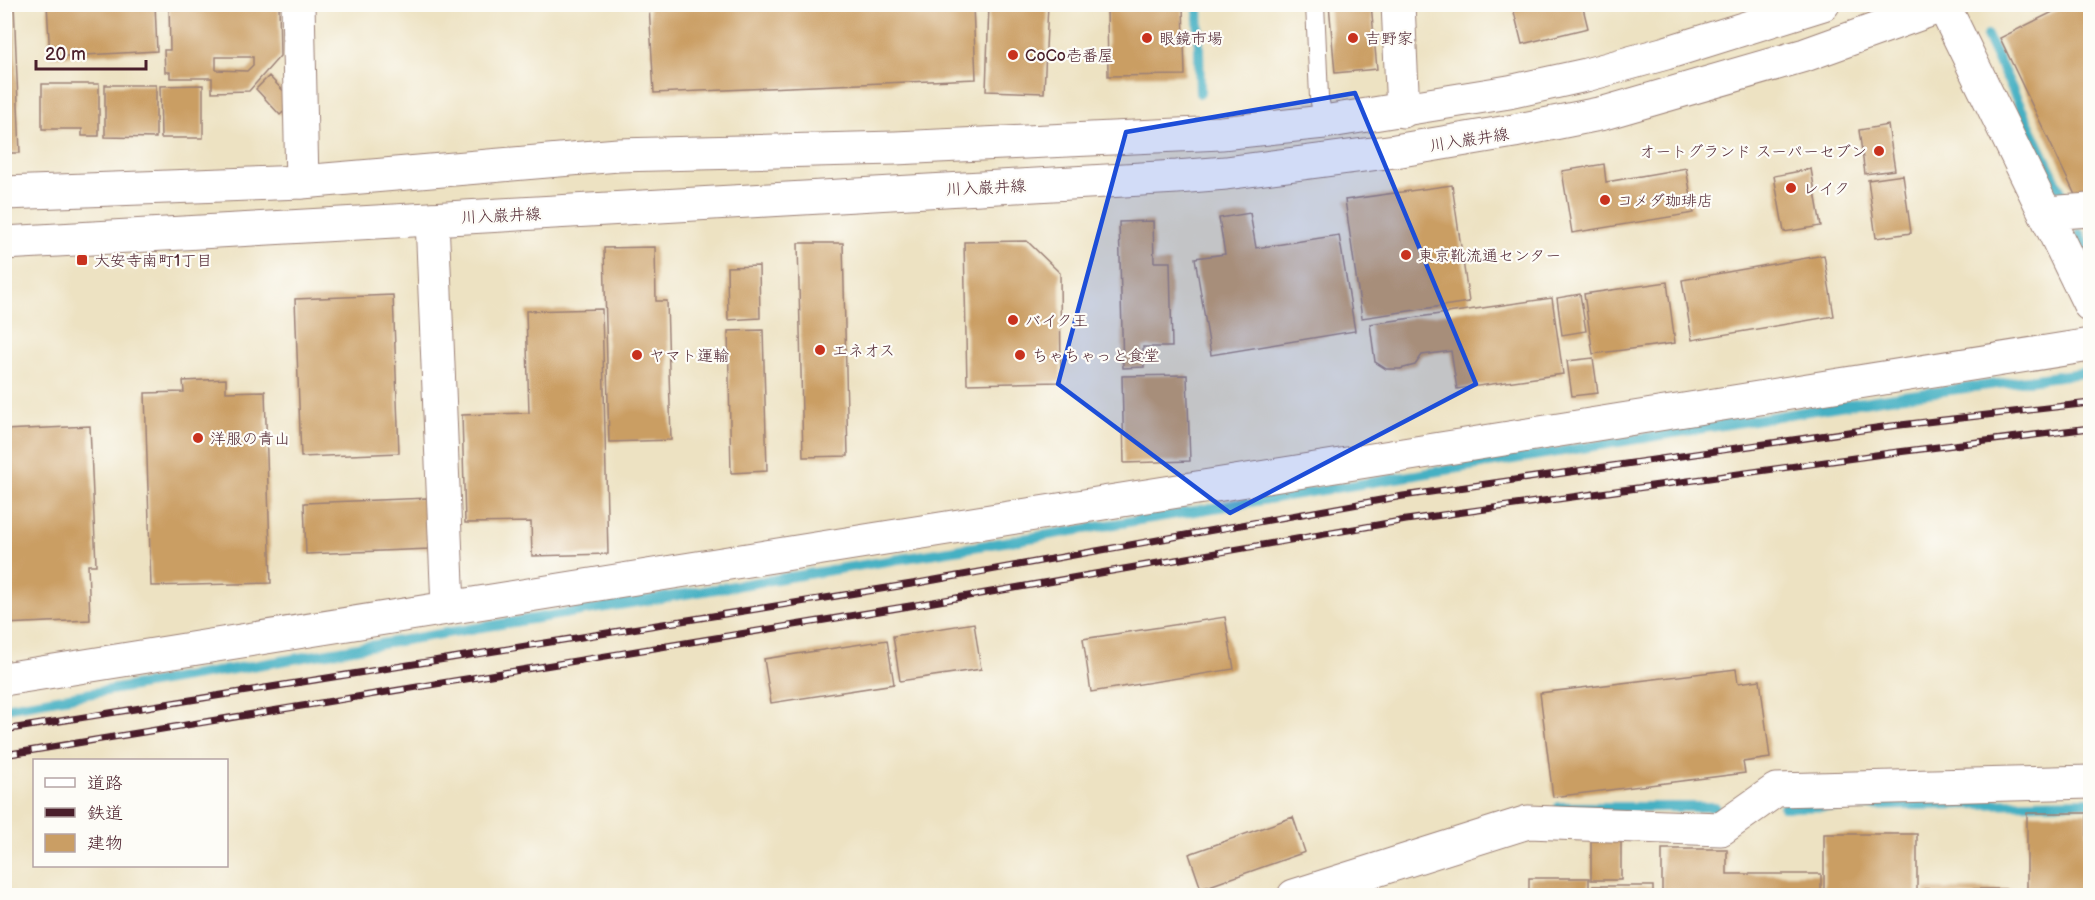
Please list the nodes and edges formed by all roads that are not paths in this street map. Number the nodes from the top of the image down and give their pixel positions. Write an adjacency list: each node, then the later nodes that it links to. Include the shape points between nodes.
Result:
1 (298, 4): 8 (street)
2 (1315, 4): 7 (lane, via 1319,97)
3 (1398, 4): 6 (street)
4 (1823, 4): 6 (street, via 1586,75)
5 (1944, 5): 11 (street); 12 (street, 川入巌井線, via 1805,55 1604,113 1332,160 1177,177)
6 (1403, 111): 7 (street)
7 (1324, 122): 8 (street, via 1172,137 618,155)
8 (302, 182): 9 (street)
9 (4, 193)
10 (2091, 210): 11 (street)
11 (2044, 213): 14 (street)
12 (432, 219): 13 (street, 川入巌井線); 16 (street)
13 (4, 243)
14 (2091, 305)
15 (2091, 345): 16 (street)
16 (448, 608): 17 (street)
17 (4, 679)
18 (2091, 782): 19 (street, via 1776,790 1721,829 1528,822)
19 (1294, 896)

